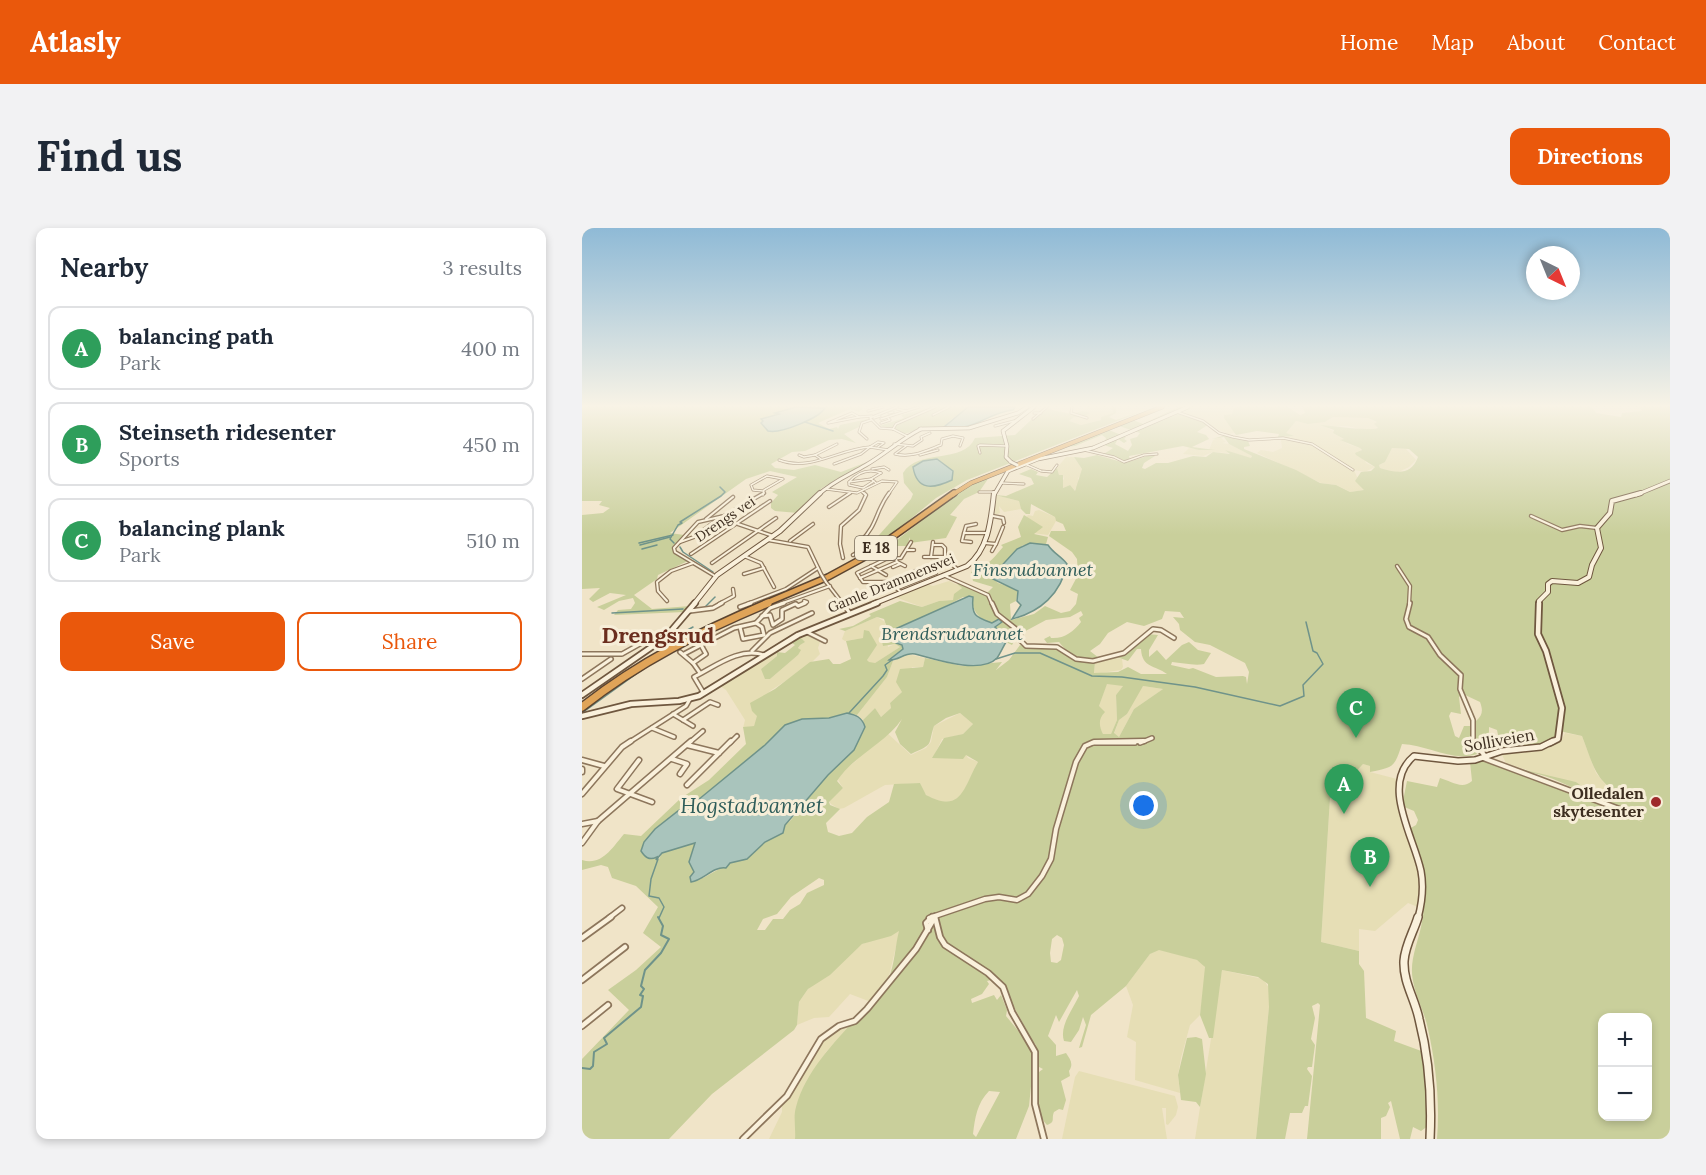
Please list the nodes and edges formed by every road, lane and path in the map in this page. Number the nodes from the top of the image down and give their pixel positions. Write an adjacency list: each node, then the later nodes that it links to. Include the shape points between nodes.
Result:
1 (823, 450): 17 (street)
2 (847, 450): 19 (street)
3 (867, 450): 21 (street)
4 (888, 450): 33 (main road)
5 (901, 450): 18 (street, via 895,454)
6 (927, 450): 18 (street)
7 (938, 450): 18 (street)
8 (980, 450): 14 (street)
9 (1007, 450): 23 (main road, bridge, via 1006,457)
10 (1051, 450): 127 (highway, E 18, via 968,482 855,561 676,641)
11 (1054, 450): 129 (highway, E 18, via 971,483 869,555 679,643 634,669)
12 (1084, 450): 15 (street, via 1125,462); 22 (main road)
13 (1321, 450): 26 (street)
14 (980, 453)
15 (1157, 454)
16 (799, 455): 17 (street)
17 (815, 455): 19 (street)
18 (917, 455)
19 (821, 459): 20 (street, via 798,465)
20 (779, 460)
21 (834, 464)
22 (1025, 464): 23 (main road); 24 (street, via 1052,472)
23 (1018, 465): 31 (main road)
24 (1058, 465)
25 (870, 470): 27 (street); 27 (street, via 888,470); 30 (street)
26 (1353, 470)
27 (880, 471): 28 (street)
28 (874, 481): 30 (street); 30 (street, via 863,488); 35 (street); 70 (street, via 897,482 880,505 873,529 861,541 863,549)
29 (1670, 481): 52 (main road, Solliveien, via 1639,494 1613,499 1610,513)
30 (849, 482)
31 (1000, 483): 32 (street); 37 (main road)
32 (1024, 484)
33 (825, 488): 38 (street); 56 (main road)
34 (763, 491): 34 (street, via 764,490 783,479 767,476 751,484 753,490); 44 (street, via 757,499)
35 (862, 492): 38 (street); 74 (street, via 866,495 861,508 842,526)
36 (979, 492): 37 (street)
37 (995, 492): 42 (main road)
38 (850, 493): 41 (street)
39 (733, 498): 46 (street)
40 (770, 501): 48 (street, Drengs vei)
41 (829, 507)
42 (993, 516): 47 (street, via 1003,518); 54 (main road)
43 (1531, 516): 52 (street, via 1563,531 1580,526)
44 (720, 517): 46 (street); 58 (street, via 694,537)
45 (777, 518): 53 (street)
46 (706, 519): 58 (street)
47 (1004, 522)
48 (737, 524): 53 (street); 67 (street, Drengs vei)
49 (813, 524): 59 (street)
50 (976, 524): 55 (street, via 966,526)
51 (1002, 527): 63 (street)
52 (1598, 528): 141 (main road, Solliveien, via 1601,548 1589,577 1578,583 1552,581 1538,605 1538,634 1562,708 1558,739 1541,747)
53 (759, 533): 56 (street); 78 (street)
54 (986, 533): 55 (street); 62 (main road)
55 (964, 534): 61 (street, via 962,541)
56 (773, 536): 57 (main road)
57 (768, 540): 59 (street); 71 (main road)
58 (678, 542): 77 (street, via 675,552)
59 (788, 542): 85 (street, via 808,547)
60 (911, 542): 64 (street)
61 (971, 542)
62 (985, 543): 63 (street); 87 (main road, Gamle Drammensvei, via 973,561)
63 (996, 544): 66 (street)
64 (907, 550): 65 (street); 68 (street)
65 (914, 550)
66 (992, 550)
67 (691, 554)
68 (905, 554): 69 (street); 76 (street)
69 (910, 554)
70 (853, 555)
71 (744, 556): 84 (street, via 756,559); 93 (main road)
72 (944, 556): 75 (street); 75 (street, via 945,548 934,544); 87 (street)
73 (924, 557): 75 (street)
74 (843, 558)
75 (930, 559)
76 (898, 562): 79 (street, via 886,559); 80 (street); 82 (street); 86 (street)
77 (693, 563): 93 (street); 103 (street, via 671,571 657,582 658,591)
78 (711, 563)
79 (872, 566): 86 (street); 95 (street, via 857,573)
80 (905, 566)
81 (1397, 566): 141 (street, via 1410,586 1408,624 1428,637 1461,675 1460,689 1473,720 1473,744)
82 (893, 567)
83 (925, 567): 88 (street)
84 (764, 568): 90 (street); 100 (street)
85 (818, 568): 99 (street, bridge); 105 (street, via 786,589)
86 (878, 570): 91 (street); 95 (street)
87 (957, 570): 92 (main road, Gamle Drammensvei)
88 (912, 573): 94 (street); 96 (street)
89 (936, 573): 96 (street)
90 (744, 574)
91 (886, 575)
92 (943, 575): 102 (main road, Gamle Drammensvei); 113 (street, via 988,595 996,614 1021,633 1019,639 1026,646 1057,646 1076,659 1093,661 1127,651 1153,629)
93 (716, 576): 106 (main road)
94 (902, 577): 97 (street); 98 (street)
95 (860, 578): 97 (street, via 865,582)
96 (919, 580): 98 (street)
97 (889, 582): 102 (street)
98 (909, 584): 102 (street)
99 (830, 586): 107 (street); 109 (street, via 770,608)
100 (774, 587)
101 (733, 589): 106 (street, via 734,596 717,607)
102 (899, 590): 107 (main road, Gamle Drammensvei)
103 (667, 601)
104 (804, 601): 109 (street, via 807,603 782,610 782,620 773,625 770,615)
105 (740, 607)
106 (689, 610): 114 (main road)
107 (849, 612): 112 (main road, Gamle Drammensvei)
108 (812, 613): 117 (street, via 770,633)
109 (762, 616): 110 (street)
110 (756, 623): 111 (street); 111 (street, via 764,635 742,638)
111 (740, 626): 116 (street)
112 (806, 632): 115 (street); 119 (main road, Gamle Drammensvei)
113 (1174, 638)
114 (660, 640): 118 (street, via 650,639 626,653); 125 (main road)
115 (825, 641)
116 (702, 646): 121 (street, via 707,656); 121 (street, via 682,653)
117 (752, 651): 119 (street); 122 (street, via 735,654)
118 (582, 654)
119 (764, 656): 126 (main road, Gamle Drammensvei)
120 (611, 659): 123 (street)
121 (693, 663): 122 (street)
122 (700, 673): 124 (street, via 693,678)
123 (582, 679)
124 (703, 693)
125 (582, 695)
126 (688, 700): 130 (street, Gamle Drammensvei); 131 (main road, via 631,704)
127 (582, 702)
128 (718, 705): 132 (street, via 710,702)
129 (582, 707)
130 (673, 714): 132 (street); 134 (street, Gamle Drammensvei)
131 (582, 716)
132 (683, 720): 133 (street)
133 (693, 726)
134 (652, 728): 137 (street); 145 (street, Gamle Drammensvei, via 622,747)
135 (703, 731): 139 (street)
136 (737, 736): 140 (street)
137 (674, 737)
138 (1152, 738): 156 (street, via 1137,743 1094,742 1085,746 1076,762 1051,859 1028,894 1017,900 985,899)
139 (687, 745): 140 (street); 142 (street)
140 (719, 753): 147 (street)
141 (1484, 757): 151 (street); 164 (main road, Solliveien, via 1458,761 1414,756 1406,762 1401,777 1401,812 1422,878 1420,908 1406,945 1404,970 1430,1072)
142 (672, 759): 146 (street, via 687,764); 149 (street)
143 (582, 760): 145 (street)
144 (639, 760): 149 (street, via 617,789)
145 (604, 766): 148 (street, Gamle Drammensvei)
146 (680, 774)
147 (687, 784)
148 (582, 794)
149 (631, 794): 150 (street); 152 (street)
150 (652, 802)
151 (1622, 810)
152 (598, 821): 153 (street); 154 (street)
153 (582, 824)
154 (582, 843)
155 (622, 908): 157 (street)
156 (935, 916): 162 (street, via 916,949 861,1017 821,1039 787,1096); 163 (street, via 942,942 999,981 1033,1047 1037,1061 1035,1104)
157 (582, 939)
158 (625, 947): 159 (street)
159 (582, 980)
160 (608, 1005): 161 (street)
161 (582, 1026)
162 (743, 1139)
163 (1044, 1139)
164 (1430, 1139)

